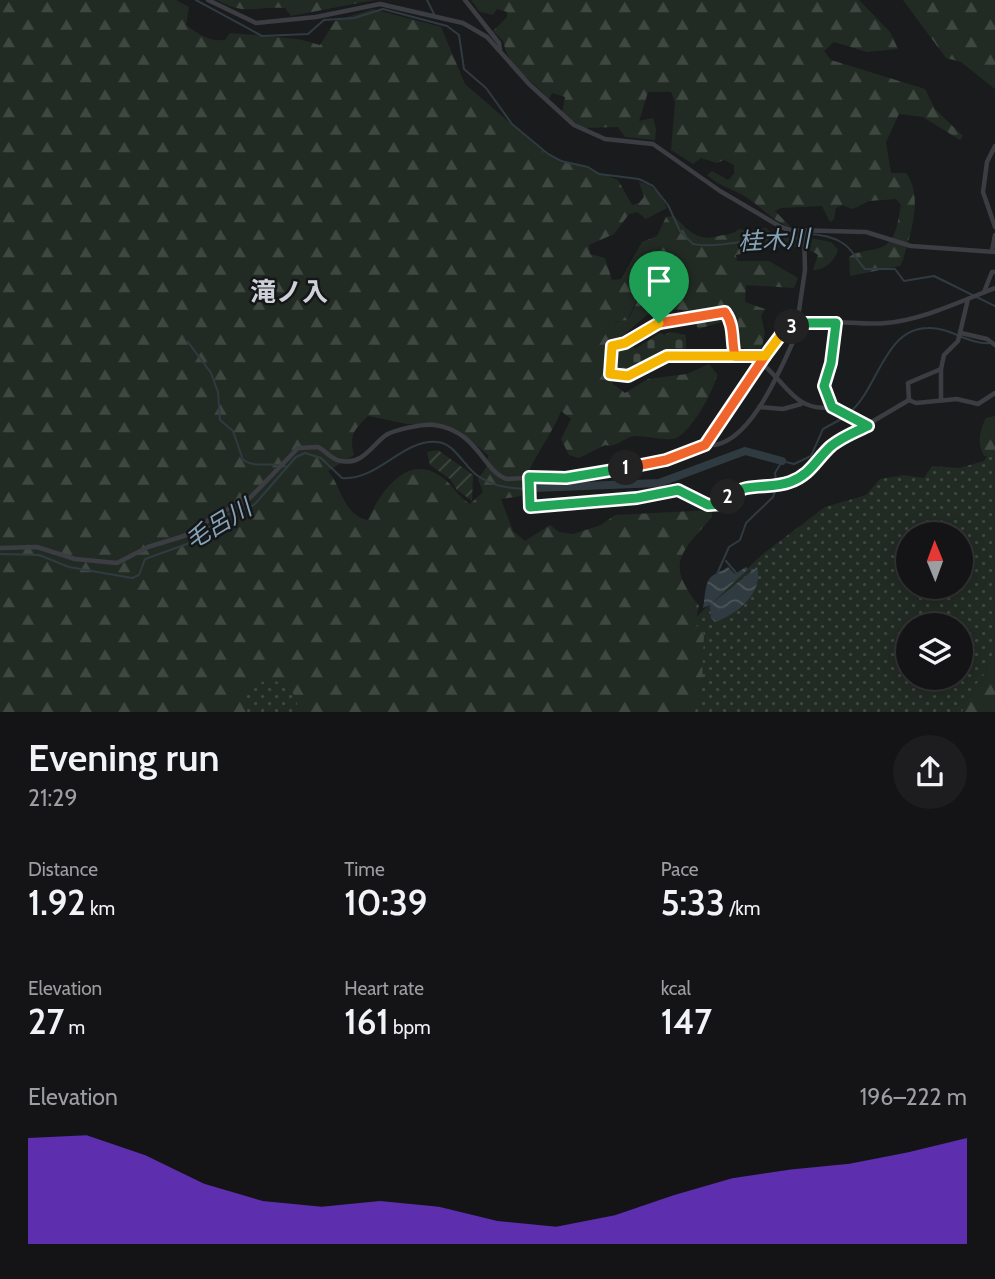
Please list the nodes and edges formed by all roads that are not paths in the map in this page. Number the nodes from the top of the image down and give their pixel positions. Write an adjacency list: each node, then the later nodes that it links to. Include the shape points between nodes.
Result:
1 (208, 0): 3 (street, via 247,20 266,23 390,5 473,27)
2 (465, 0): 3 (street, via 499,43)
3 (500, 51): 6 (street, via 573,125 605,139 653,144 781,227)
4 (995, 146): 5 (street, via 987,162 983,192)
5 (995, 227)
6 (804, 231): 8 (street, via 866,232 911,246); 14 (street)
7 (995, 235): 8 (street)
8 (993, 252)
9 (995, 272): 11 (street)
10 (995, 288): 11 (street)
11 (984, 292): 12 (street)
12 (971, 298): 13 (street, via 914,319 867,325); 15 (street)
13 (836, 323): 14 (street); 27 (street, via 824,386)
14 (799, 324): 18 (street, via 783,332); 21 (street)
15 (961, 333): 16 (street); 20 (street, via 944,355)
16 (993, 342)
17 (735, 356): 17 (street, via 667,356 628,376 610,374 612,346 651,326 696,315 725,312 733,327); 18 (street)
18 (765, 356): 19 (street)
19 (761, 362): 21 (street); 29 (street)
20 (941, 369): 23 (street, via 908,383); 24 (street)
21 (778, 376): 25 (street); 26 (street)
22 (995, 393): 24 (street, via 978,404)
23 (909, 400): 24 (street); 28 (street)
24 (941, 400)
25 (802, 404): 26 (street, via 783,409); 27 (street)
26 (758, 407): 29 (street, via 741,431 713,446)
27 (832, 407): 28 (street)
28 (868, 426): 30 (street, via 831,446 817,465 798,479 744,488 722,504 708,505 678,490 530,507)
29 (705, 445): 30 (street, via 666,460 604,473)
30 (529, 478): 31 (street, via 501,477 472,442 446,428 428,425 389,434 367,455 352,461 334,459 318,447 298,448 245,503 184,536 117,563 75,559 37,547)
31 (0, 548)

